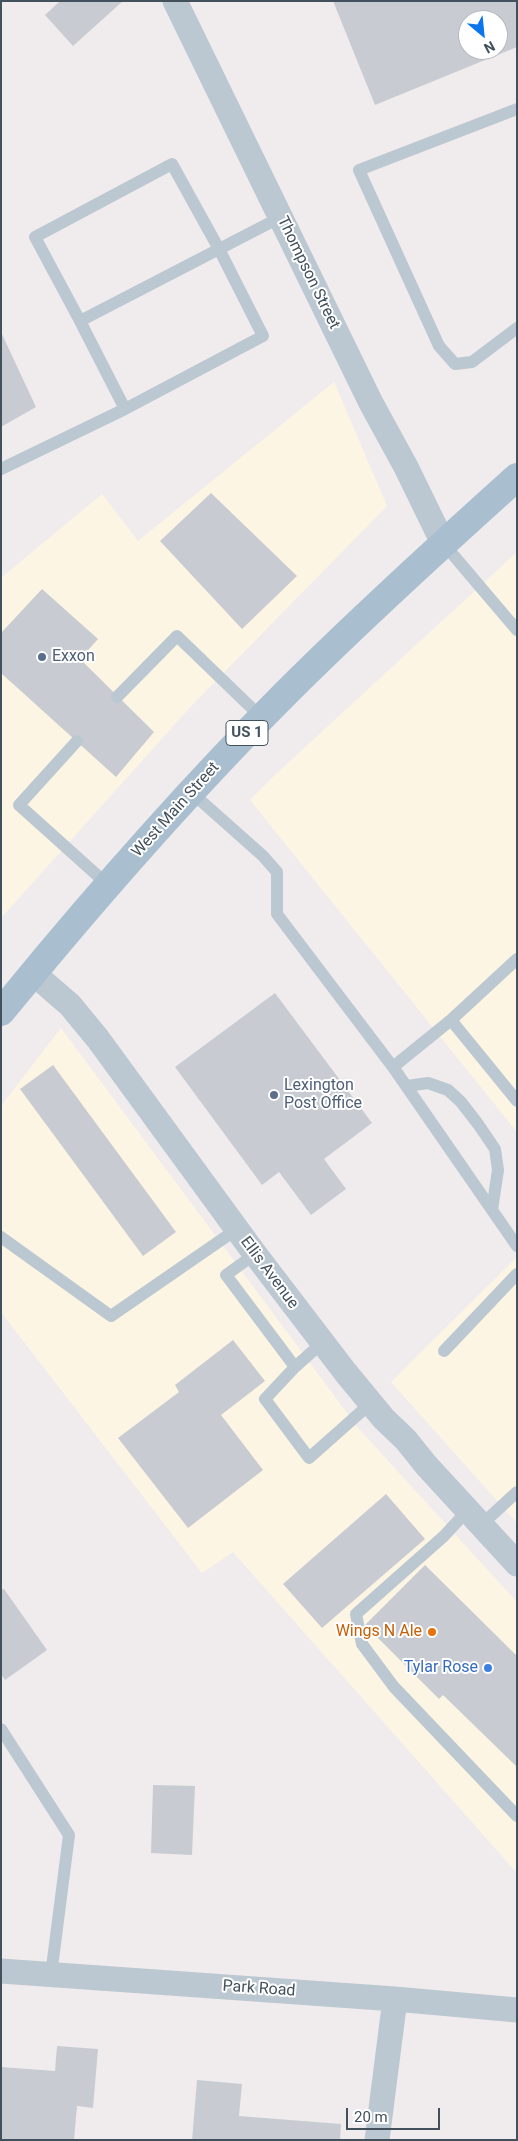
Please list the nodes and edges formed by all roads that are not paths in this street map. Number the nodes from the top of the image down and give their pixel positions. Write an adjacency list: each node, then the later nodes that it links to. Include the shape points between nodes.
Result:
1 (175, 1): 3 (street, Thompson Street)
2 (517, 109): 6 (lane, via 358,170 439,346 455,364 472,362)
3 (281, 217): 4 (lane); 10 (street, Thompson Street, via 370,403 406,467)
4 (219, 249): 5 (lane); 5 (lane, via 172,164 35,237); 7 (lane, via 263,336)
5 (80, 321): 7 (lane)
6 (517, 328)
7 (125, 409): 8 (lane)
8 (1, 469)
9 (517, 477): 10 (main road, West Main Street / US 1)
10 (443, 544): 11 (lane); 13 (main road, West Main Street / US 1)
11 (515, 624)
12 (116, 697): 13 (lane, via 177,636)
13 (262, 718): 15 (main road, West Main Street / US 1)
14 (77, 741): 16 (lane, via 19,805)
15 (191, 792): 16 (main road, West Main Street / US 1); 21 (lane, via 277,872 277,914)
16 (108, 885): 18 (main road, West Main Street / US 1)
17 (517, 959): 20 (lane)
18 (33, 973): 19 (main road, West Main Street / US 1); 25 (street, Ellis Avenue, via 70,1005 98,1039)
19 (1, 1012)
20 (452, 1020): 21 (lane); 23 (lane)
21 (393, 1067): 22 (lane)
22 (407, 1086): 24 (lane); 24 (lane, via 428,1083 448,1090 478,1124 494,1149 498,1170)
23 (517, 1101)
24 (492, 1210): 27 (lane)
25 (239, 1228): 26 (lane, via 111,1316); 28 (street, Ellis Avenue)
26 (1, 1237)
27 (517, 1246)
28 (255, 1254): 30 (street, Ellis Avenue); 32 (lane, via 226,1275)
29 (517, 1274): 31 (lane)
30 (323, 1342): 32 (lane); 33 (street, Ellis Avenue)
31 (444, 1351)
32 (295, 1367): 33 (lane, via 265,1399 309,1458)
33 (371, 1403): 35 (street, Ellis Avenue)
34 (517, 1492): 35 (lane)
35 (474, 1518): 36 (street, Ellis Avenue); 38 (lane, via 444,1536 356,1614 362,1644 394,1687)
36 (517, 1564)
37 (1, 1729): 40 (lane, via 69,1835)
38 (517, 1816)
39 (1, 1971): 40 (street, Park Road)
40 (51, 1975): 41 (street, Park Road)
41 (395, 1999): 42 (street, Park Road); 43 (street)
42 (517, 2010)
43 (377, 2140)

